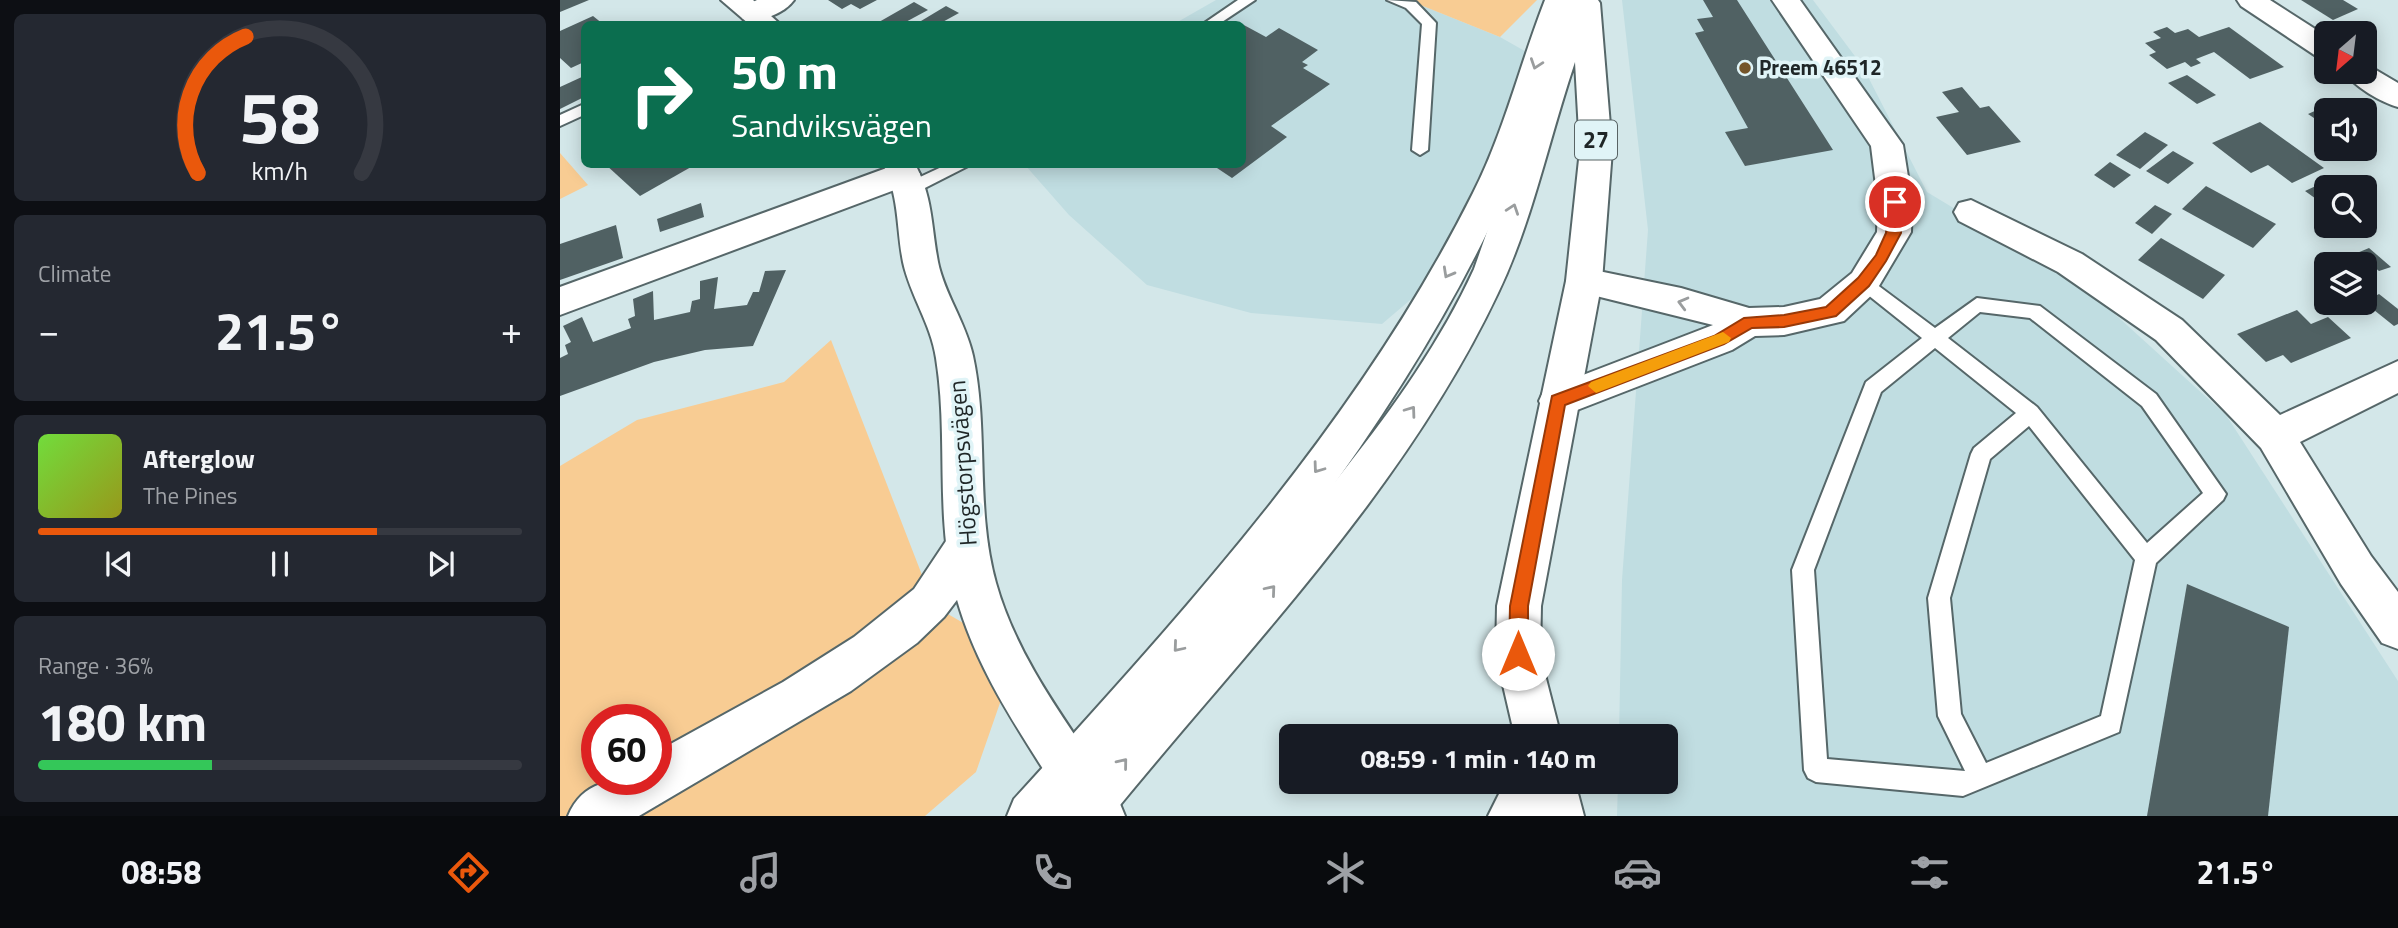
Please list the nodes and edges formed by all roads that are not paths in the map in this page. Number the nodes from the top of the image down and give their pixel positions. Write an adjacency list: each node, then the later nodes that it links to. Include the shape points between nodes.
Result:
1 (1248, 0): 7 (lane)
2 (1394, 0): 13 (lane, via 1411,5 1429,23)
3 (1559, 0): 37 (main road, one-way to 37, via 1490,192 1424,315 1285,513 1179,646)
4 (1584, 0): 17 (main road, 27, via 1596,150); 35 (main road, one-way to 4, via 1154,724 1296,559 1426,389 1471,313 1493,263)
5 (1786, 0): 18 (main road, via 1887,145 1894,233)
6 (2251, 0): 8 (main road)
7 (1215, 21)
8 (2314, 41)
9 (2377, 83): 10 (main road)
10 (2398, 97)
11 (581, 110): 12 (lane)
12 (560, 121)
13 (1420, 150)
14 (943, 168): 15 (lane)
15 (905, 175): 19 (main road); 26 (main road, Högstorpsvägen, via 921,265 955,357)
16 (1971, 212): 25 (main road, via 2070,263 2169,330)
17 (1584, 281): 20 (main road, one-way to 17); 23 (main road, 27)
18 (1864, 282): 20 (main road, via 1831,312); 21 (lane)
19 (560, 301)
20 (1749, 322): 23 (main road, via 1719,340)
21 (1935, 338): 24 (lane); 27 (lane, via 1978,305 2034,311 2149,400 2216,494); 31 (lane, via 1873,387 1803,570 1816,770 1963,784)
22 (2398, 376): 25 (main road)
23 (1558, 401): 29 (main road, 27, via 1519,606 1518,654)
24 (2030, 413): 27 (lane); 31 (lane, via 1981,454 1940,598 1950,716)
25 (2276, 436): 28 (main road, via 2356,570)
26 (967, 545): 30 (main road, via 932,601 900,629 807,691); 35 (main road, Högstorpsvägen, via 989,629 1017,685)
27 (2146, 558): 31 (lane, via 2112,724)
28 (2398, 628)
29 (1535, 724)
30 (672, 770)
31 (1980, 776)
32 (1525, 794): 38 (main road)
33 (1554, 794): 39 (main road)
34 (628, 795): 36 (main road)
35 (1098, 815)
36 (592, 816)
37 (1031, 816)
38 (1512, 816)
39 (1560, 816)

